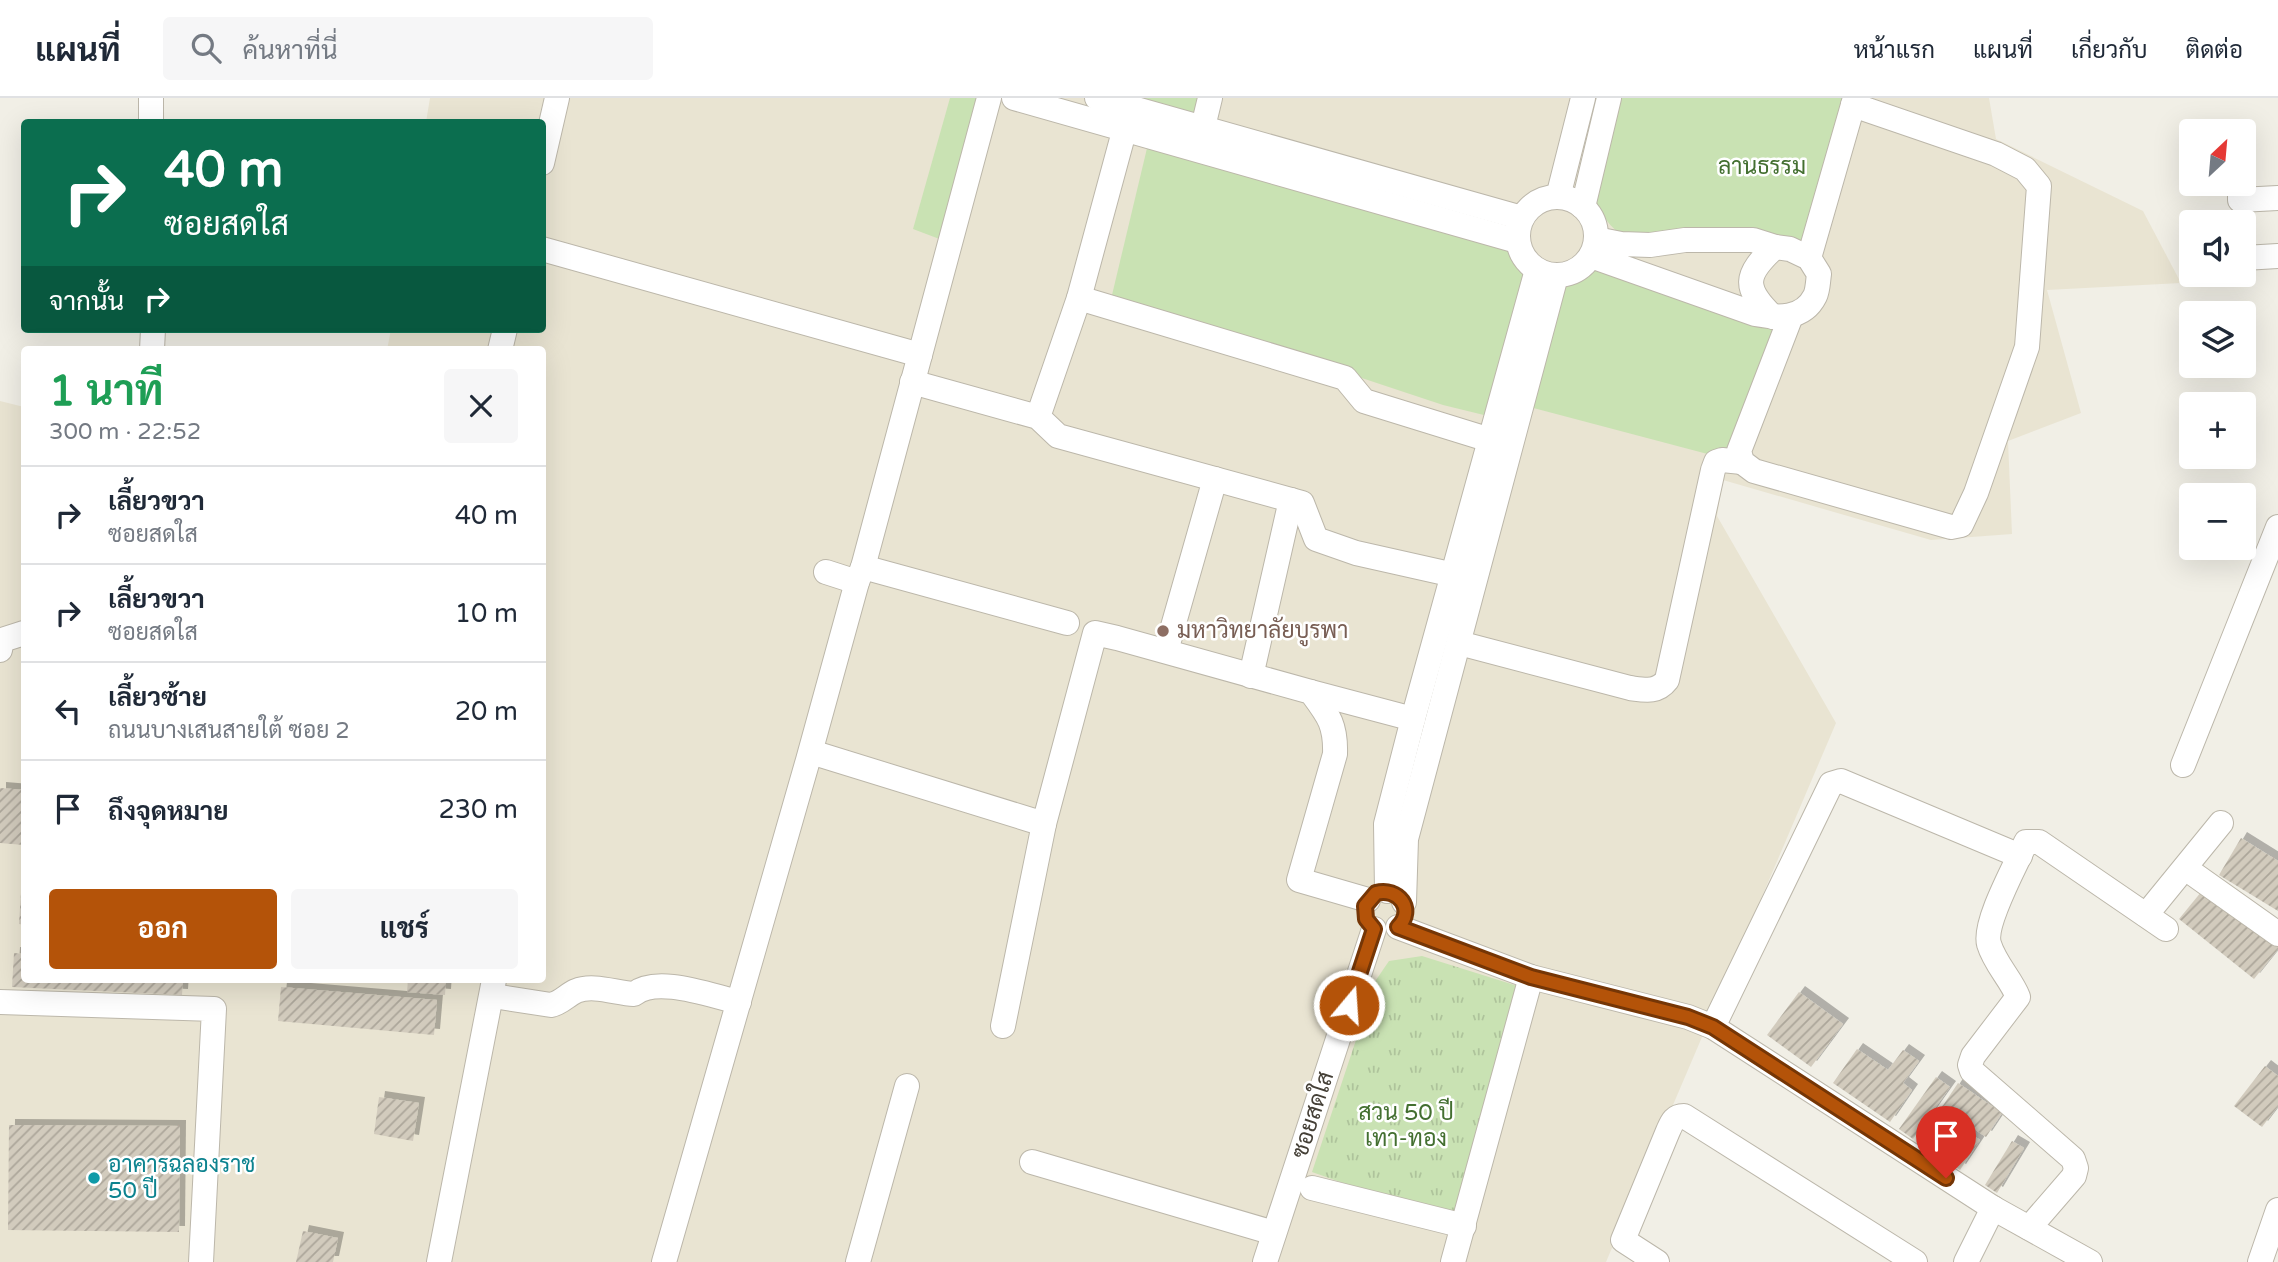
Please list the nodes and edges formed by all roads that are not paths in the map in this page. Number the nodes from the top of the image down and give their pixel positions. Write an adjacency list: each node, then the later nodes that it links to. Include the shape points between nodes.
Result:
1 (557, 98): 11 (street)
2 (989, 98): 26 (street)
3 (1014, 98): 10 (street)
4 (1097, 98): 9 (street)
5 (1210, 98): 9 (street)
6 (1583, 98): 13 (street)
7 (1609, 98): 15 (street)
8 (1854, 102): 22 (street); 30 (street, via 1996,153 2025,169 2039,187 2028,347 1961,525 1951,527 1754,471)
9 (1203, 127): 16 (street)
10 (1125, 128): 16 (street); 24 (street)
11 (546, 146)
12 (2240, 196): 14 (street, via 2240,200)
13 (1558, 197): 15 (street); 16 (street, via 1537,202)
14 (2278, 198)
15 (1583, 207): 18 (street, via 1595,227)
16 (1520, 229): 23 (street, via 1521,253 1529,264)
17 (1775, 247): 18 (street, via 1753,240 1685,240); 22 (street); 25 (street, via 1757,263 1752,292 1758,303)
18 (1594, 248): 23 (street, via 1576,271); 25 (street, via 1693,294 1755,314)
19 (546, 250): 26 (street)
20 (2278, 256): 21 (street)
21 (2256, 257)
22 (1809, 258): 25 (street, via 1819,274 1815,296 1804,308)
23 (1547, 273): 29 (street); 39 (street)
24 (1079, 298): 28 (street); 29 (street, via 1345,378 1364,401)
25 (1782, 317): 30 (street, via 1739,451)
26 (920, 355): 27 (street)
27 (912, 382): 28 (street); 35 (street)
28 (1038, 417): 31 (street, via 1058,436)
29 (1490, 440): 36 (street)
30 (1742, 462): 39 (street, via 1722,460 1713,470 1662,687 1630,688)
31 (1215, 479): 32 (street); 41 (street)
32 (1291, 500): 36 (street, via 1302,503 1316,539); 42 (street)
33 (2278, 527): 46 (street)
34 (826, 572): 35 (street)
35 (860, 575): 37 (street); 45 (street)
36 (1454, 575): 44 (street)
37 (1067, 623)
38 (21, 634): 40 (street, via 2,639)
39 (1459, 643): 51 (street)
40 (0, 650)
41 (1166, 651): 42 (street); 48 (street, via 1095,634)
42 (1251, 676): 43 (street)
43 (1311, 692): 44 (street); 51 (street, via 1330,717 1336,734 1335,754 1299,880)
44 (1413, 719): 51 (street, via 1386,824)
45 (811, 752): 48 (street); 58 (street)
46 (2183, 765)
47 (2221, 823): 50 (street)
48 (1044, 824): 59 (street)
49 (2020, 856): 50 (street, via 2026,842 2039,842 2156,922); 60 (street, via 1841,781 1831,784); 67 (street, via 1989,931 1989,943 2018,997 1970,1065 2073,1159 2074,1176)
50 (2185, 868): 54 (street)
51 (1386, 898): 52 (street, via 1406,916); 53 (street, ซอยสดใส, via 1365,906 1366,919)
52 (1398, 927): 53 (street, via 1386,932); 55 (street)
53 (1374, 929): 68 (street, ซอยสดใส)
54 (2278, 934)
55 (1531, 977): 60 (street); 66 (street)
56 (493, 988): 58 (street, via 551,1005 577,990 634,994 646,986 660,985); 70 (street)
57 (0, 1002): 69 (street, via 214,1009)
58 (739, 1002): 71 (street)
59 (1003, 1026)
60 (1713, 1027): 64 (street)
61 (907, 1086): 72 (street)
62 (1032, 1162): 68 (street)
63 (1312, 1188): 66 (street)
64 (1993, 1208): 67 (street); 77 (street)
65 (2278, 1210): 79 (street)
66 (1464, 1226): 74 (street)
67 (2029, 1228): 78 (street)
68 (1274, 1233): 73 (street, ซอยสดใส)
69 (201, 1262)
70 (439, 1262)
71 (664, 1262)
72 (858, 1262)
73 (1265, 1262)
74 (1453, 1262)
75 (1657, 1262): 76 (street, via 1623,1240 1673,1119 1684,1116)
76 (1915, 1262)
77 (1966, 1262)
78 (2090, 1262)
79 (2260, 1262)

